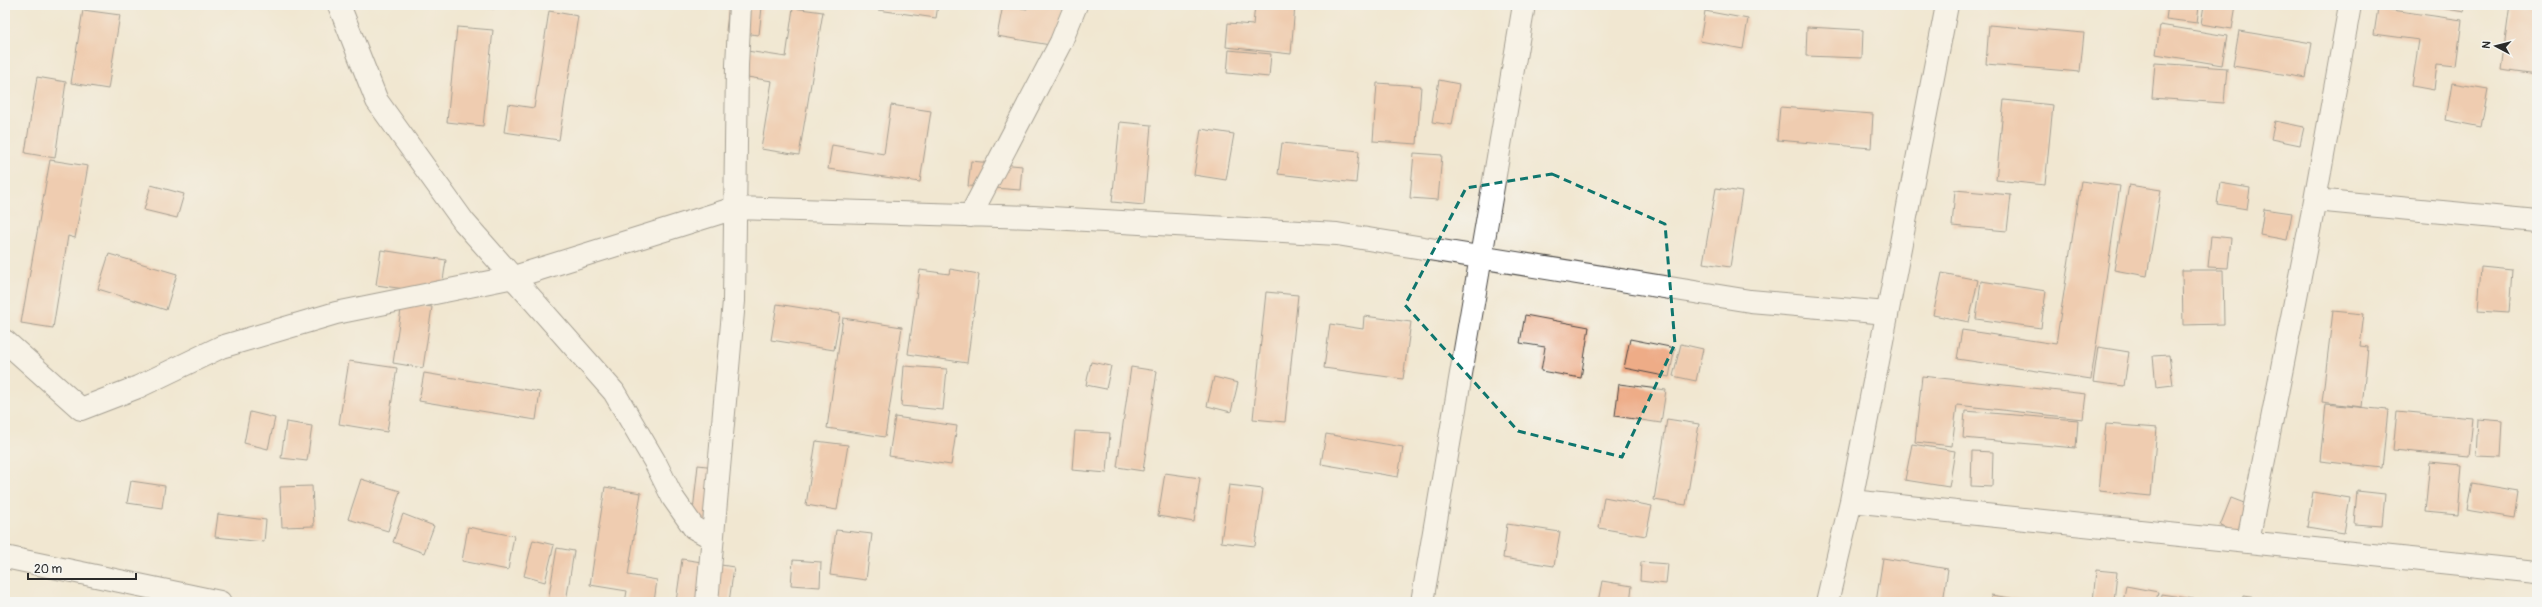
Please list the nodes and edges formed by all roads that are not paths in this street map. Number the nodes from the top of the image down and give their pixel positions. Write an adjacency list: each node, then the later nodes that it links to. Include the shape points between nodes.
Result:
1 (339, 5): 12 (street, via 377,101 464,222)
2 (740, 5): 8 (street, via 736,65)
3 (1076, 5): 9 (street, via 1061,42)
4 (1524, 5): 11 (street)
5 (1947, 5): 13 (street)
6 (2350, 5): 7 (street)
7 (2315, 200): 10 (street); 17 (street)
8 (735, 208): 9 (street); 12 (street); 16 (street, via 734,302)
9 (970, 216): 11 (street, via 1337,234)
10 (2537, 221)
11 (1481, 258): 13 (street, via 1750,301); 22 (street)
12 (514, 277): 14 (street, via 336,313 228,345 138,387 81,409); 16 (street, via 614,392 673,498 694,528)
13 (1887, 313): 15 (street)
14 (5, 340)
15 (1851, 501): 17 (street); 23 (street)
16 (712, 538): 21 (street)
17 (2248, 541): 19 (street)
18 (5, 557): 20 (street)
19 (2537, 572)
20 (217, 602)
21 (707, 602)
22 (1422, 602)
23 (1827, 602)

